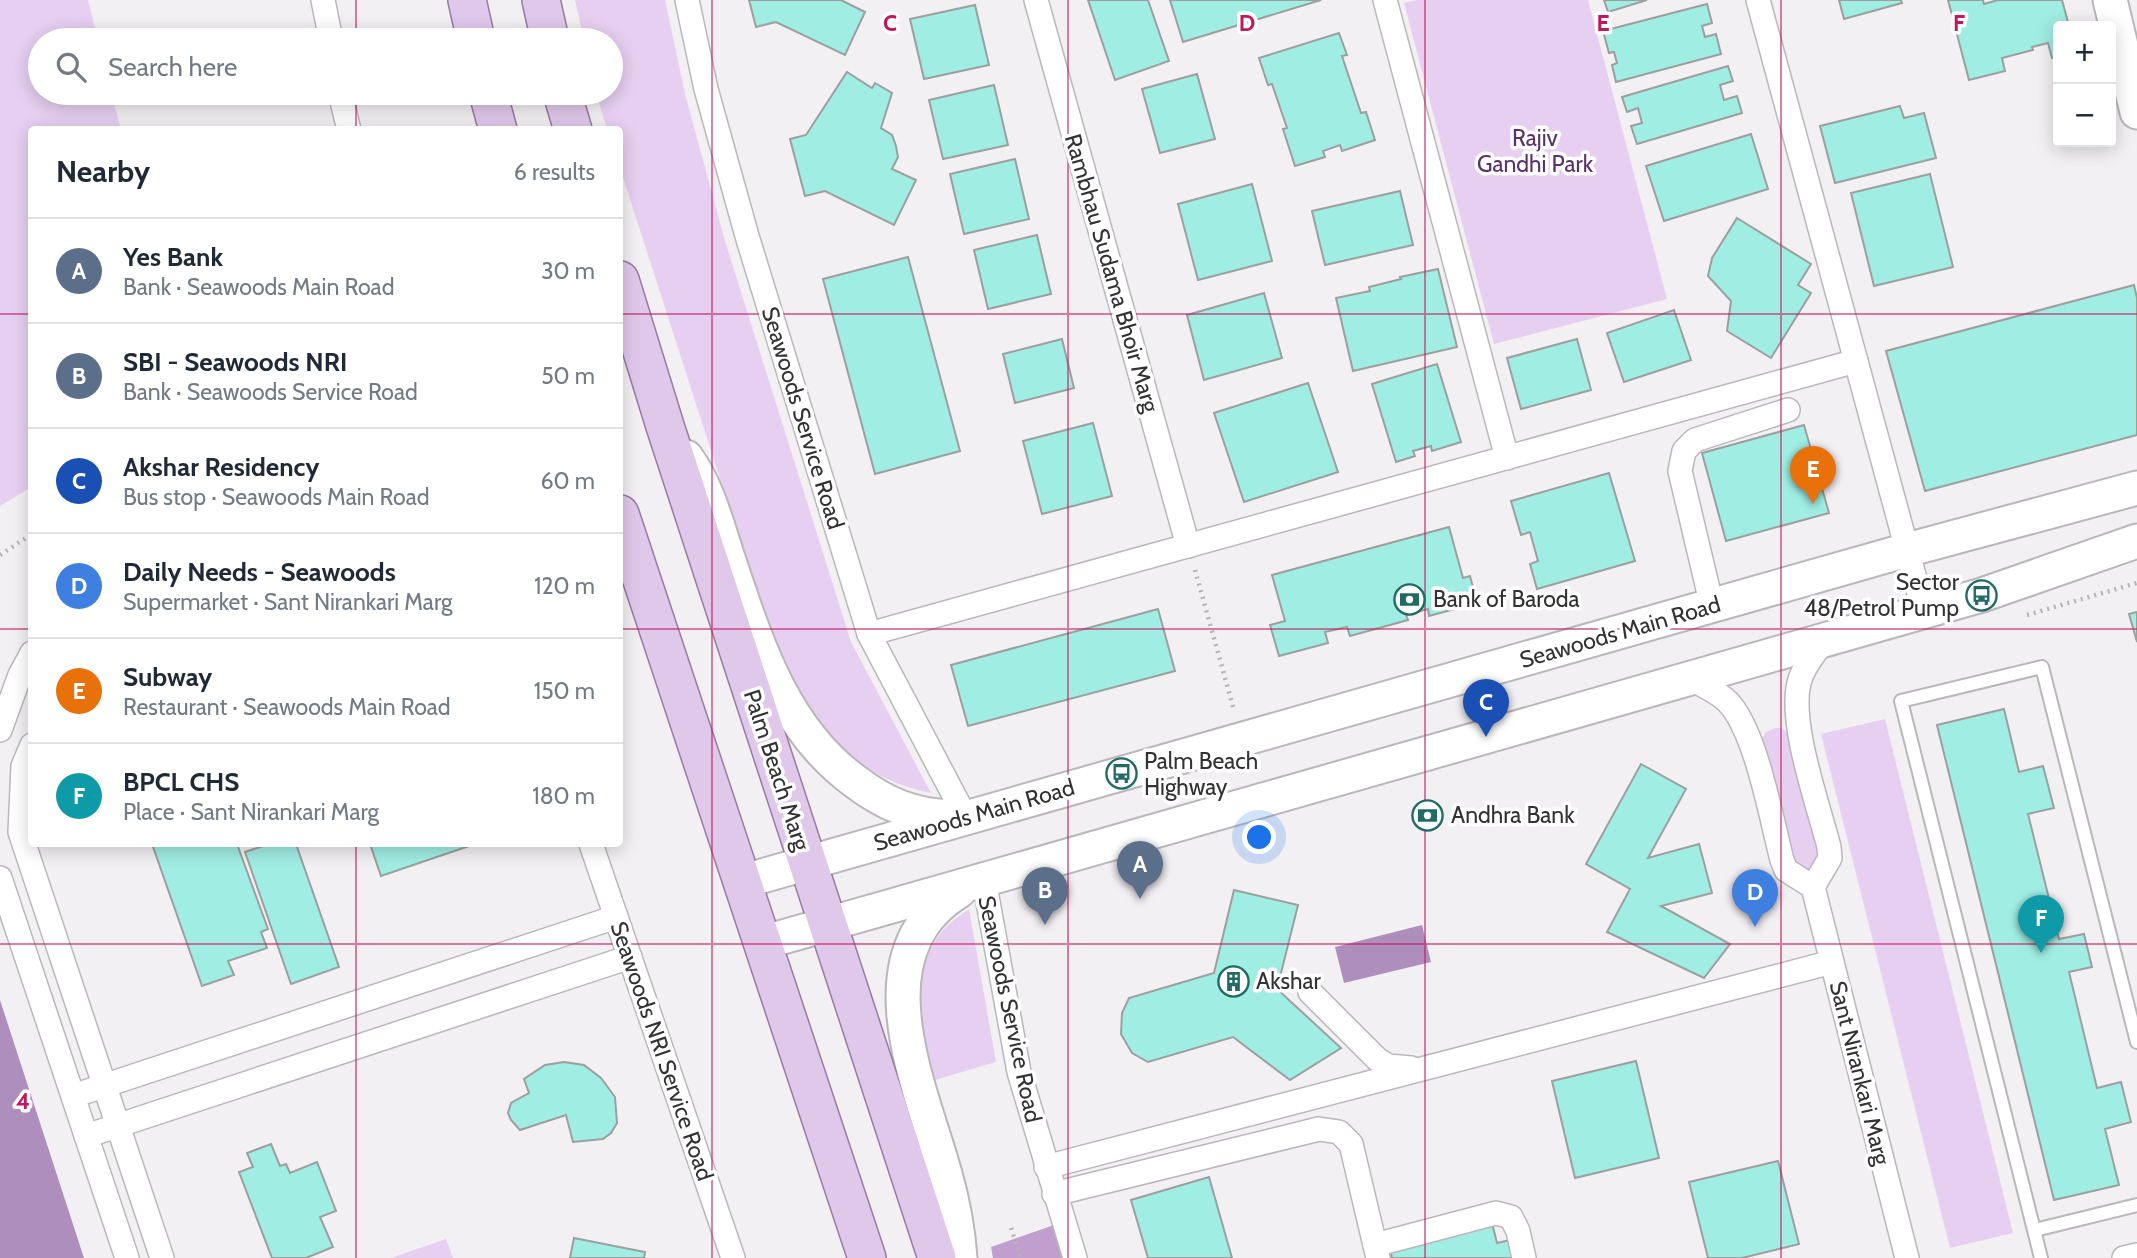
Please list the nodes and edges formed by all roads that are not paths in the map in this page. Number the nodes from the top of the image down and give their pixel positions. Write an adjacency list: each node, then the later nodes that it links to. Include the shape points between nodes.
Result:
1 (323, 0): 9 (street)
2 (467, 0): 10 (main road)
3 (541, 0): 11 (main road)
4 (687, 0): 31 (street, Seawoods Service Road, via 706,89 747,236)
5 (1036, 0): 27 (street, Rambhau Sudama Bhoir Marg)
6 (1385, 0): 23 (street)
7 (1758, 0): 20 (street)
8 (2110, 0): 15 (main road)
9 (329, 28)
10 (473, 28)
11 (547, 28)
12 (343, 105): 16 (street)
13 (491, 105): 17 (main road)
14 (566, 105): 18 (main road)
15 (2137, 112)
16 (348, 126)
17 (497, 126)
18 (572, 126)
19 (623, 291): 22 (main road, Palm Beach Marg)
20 (1856, 361): 23 (street); 28 (street)
21 (1788, 410): 29 (street, via 1695,440 1684,451 1680,471)
22 (664, 426): 37 (main road, via 693,467 711,504 761,654 810,739 848,777 890,804 914,813); 39 (main road, Palm Beach Marg)
23 (1507, 458): 27 (street)
24 (2137, 488): 28 (main road, Seawoods Main Road)
25 (623, 523): 42 (main road)
26 (2137, 541): 30 (main road)
27 (1188, 546): 31 (street)
28 (1908, 550): 29 (main road, Seawoods Main Road); 30 (street)
29 (1712, 606): 37 (main road, Seawoods Main Road)
30 (1924, 612): 32 (main road)
31 (869, 634): 37 (street, Seawoods Service Road)
32 (1824, 640): 34 (main road); 43 (street, via 1803,673 1796,707 1829,847 1830,858)
33 (28, 660): 35 (street)
34 (1690, 678): 41 (main road); 43 (street, via 1728,702 1743,722 1782,860 1787,870)
35 (0, 730)
36 (28, 754): 52 (street, via 23,766 20,832)
37 (966, 818): 39 (main road, Seawoods Main Road)
38 (592, 847): 44 (street, Seawoods NRI Service Road)
39 (807, 863): 42 (main road, Seawoods Main Road); 45 (main road, Palm Beach Marg)
40 (0, 878): 53 (street)
41 (984, 880): 45 (main road); 56 (street, Seawoods Service Road, via 1019,1072); 67 (main road, via 957,892 922,926 911,945 904,987 905,1030 954,1209)
42 (741, 882): 46 (main road)
43 (1813, 887): 48 (street, Sant Nirankari Marg)
44 (616, 917): 47 (street, Seawoods NRI Service Road); 52 (street)
45 (828, 924): 46 (main road); 66 (main road, Palm Beach Marg)
46 (762, 943): 65 (main road)
47 (630, 957): 54 (street); 64 (street, Seawoods NRI Service Road)
48 (1832, 962): 51 (street); 70 (street, Sant Nirankari Marg)
49 (1310, 992): 51 (street, via 1377,1059 1388,1066)
50 (2137, 1042): 59 (lane, via 2042,667 1901,701)
51 (1421, 1069): 56 (street)
52 (104, 1085): 53 (street); 54 (street)
53 (73, 1096): 55 (street)
54 (118, 1126): 55 (street); 63 (street)
55 (86, 1136): 62 (street)
56 (1046, 1167): 57 (street, Seawoods Service Road)
57 (1054, 1194): 60 (street, via 1319,1129 1339,1132 1351,1143); 68 (street, Seawoods Service Road)
58 (2137, 1205): 59 (lane)
59 (2035, 1230): 71 (lane)
60 (1377, 1252): 69 (street, via 1496,1213 1511,1217)
61 (2137, 1255): 72 (street)
62 (127, 1258)
63 (162, 1258)
64 (733, 1258)
65 (867, 1258)
66 (937, 1258)
67 (960, 1258)
68 (1075, 1258)
69 (1524, 1258)
70 (1907, 1258)
71 (2041, 1258)
72 (2124, 1258)

